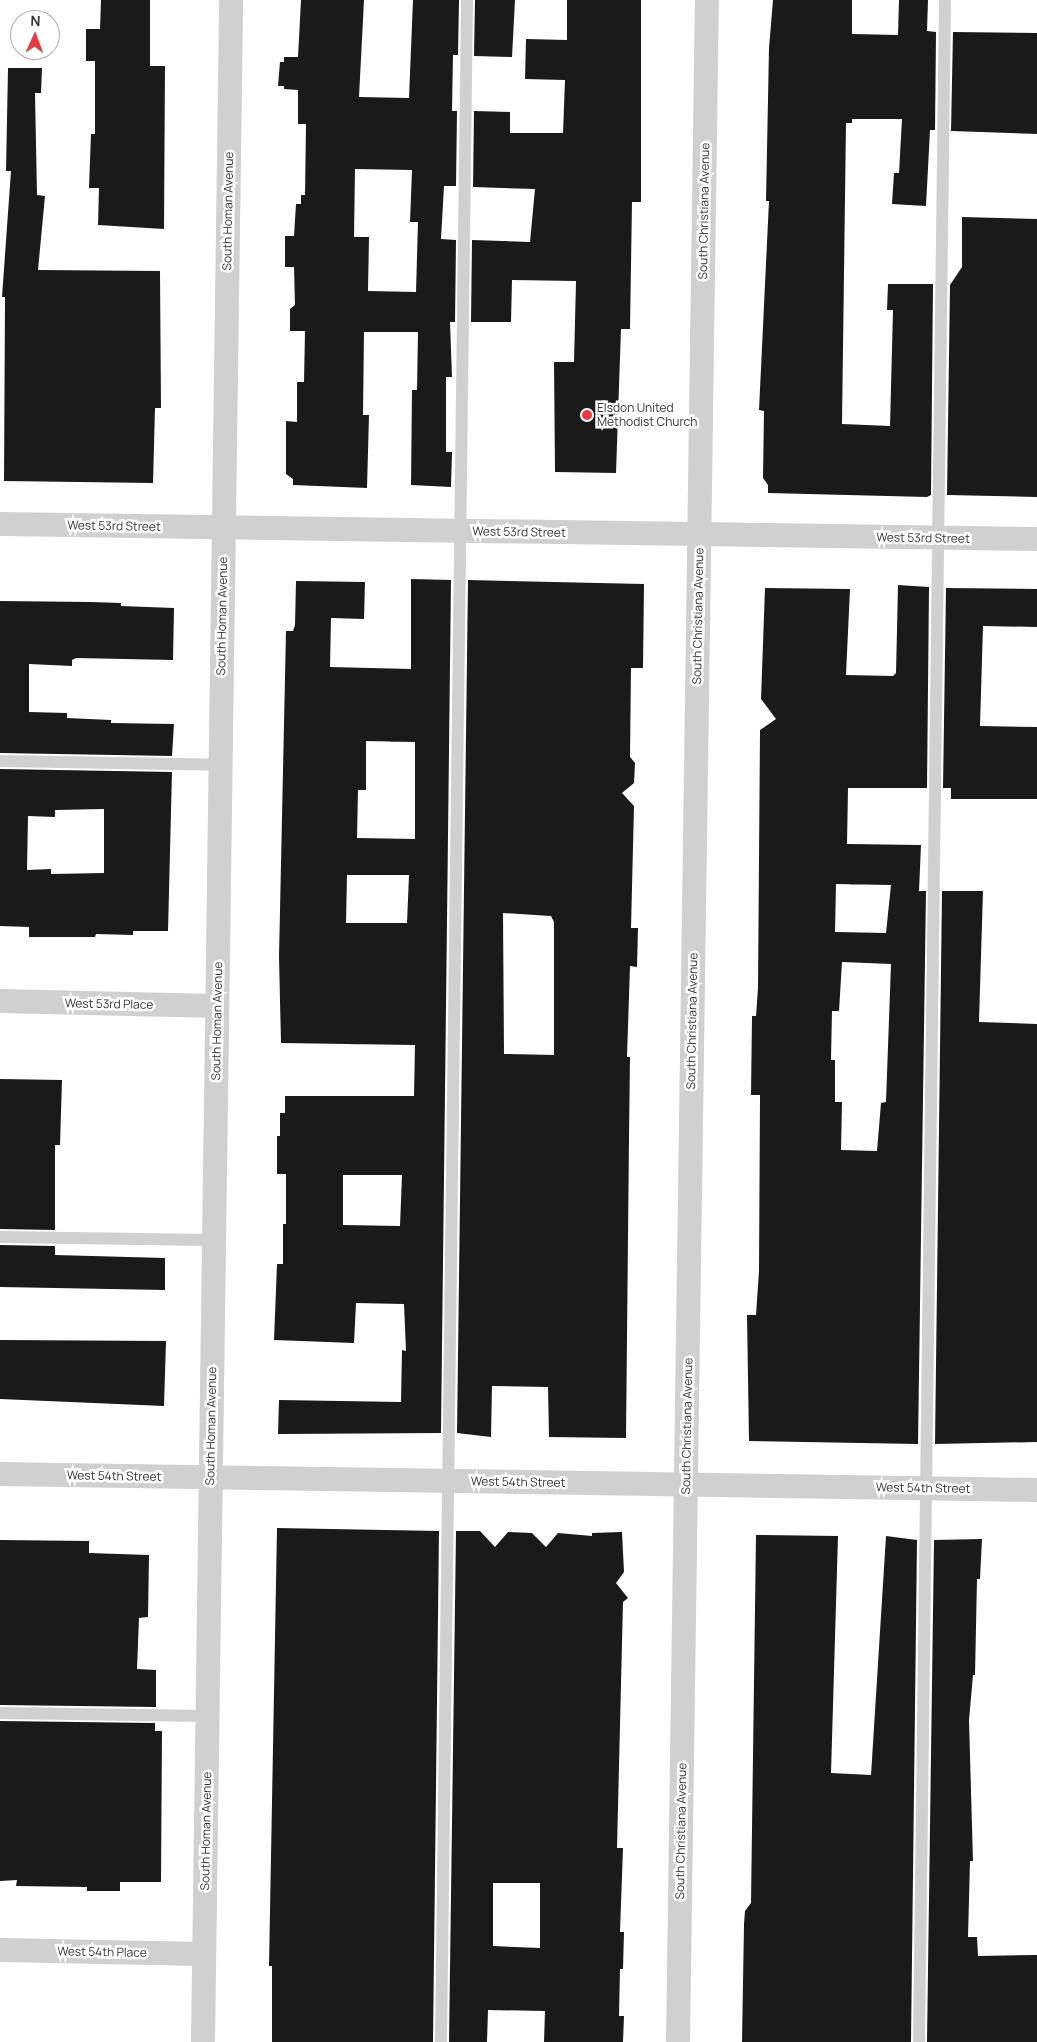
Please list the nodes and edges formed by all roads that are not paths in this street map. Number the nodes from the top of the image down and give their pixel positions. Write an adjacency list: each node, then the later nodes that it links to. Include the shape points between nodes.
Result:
1 (231, 0): 6 (street, South Homan Avenue)
2 (468, 0): 7 (lane)
3 (707, 0): 8 (street, South Christiana Avenue)
4 (945, 0): 9 (lane)
5 (0, 524): 6 (street, West 53rd Street)
6 (224, 528): 7 (street, West 53rd Street); 12 (street, South Homan Avenue)
7 (461, 531): 8 (street, West 53rd Street); 19 (lane)
8 (700, 534): 9 (street, West 53rd Street); 20 (street, South Christiana Avenue)
9 (937, 538): 10 (street, West 53rd Street); 21 (lane)
10 (1037, 540)
11 (0, 761): 12 (lane)
12 (220, 765): 14 (street, South Homan Avenue)
13 (0, 1001): 14 (street, West 53rd Place)
14 (217, 1006): 16 (street, South Homan Avenue)
15 (0, 1237): 16 (lane)
16 (214, 1240): 18 (street, South Homan Avenue)
17 (0, 1474): 18 (street, West 54th Street)
18 (211, 1478): 19 (street, West 54th Street); 24 (street, South Homan Avenue)
19 (446, 1481): 20 (street, West 54th Street); 28 (lane)
20 (686, 1485): 21 (street, West 54th Street); 29 (street, South Christiana Avenue)
21 (924, 1488): 22 (street, West 54th Street); 30 (lane)
22 (1037, 1490)
23 (0, 1713): 24 (lane)
24 (207, 1716): 26 (street, South Homan Avenue)
25 (0, 1950): 26 (street, West 54th Place)
26 (204, 1954): 27 (street, South Homan Avenue)
27 (203, 2042)
28 (441, 2042)
29 (678, 2042)
30 (919, 2042)

